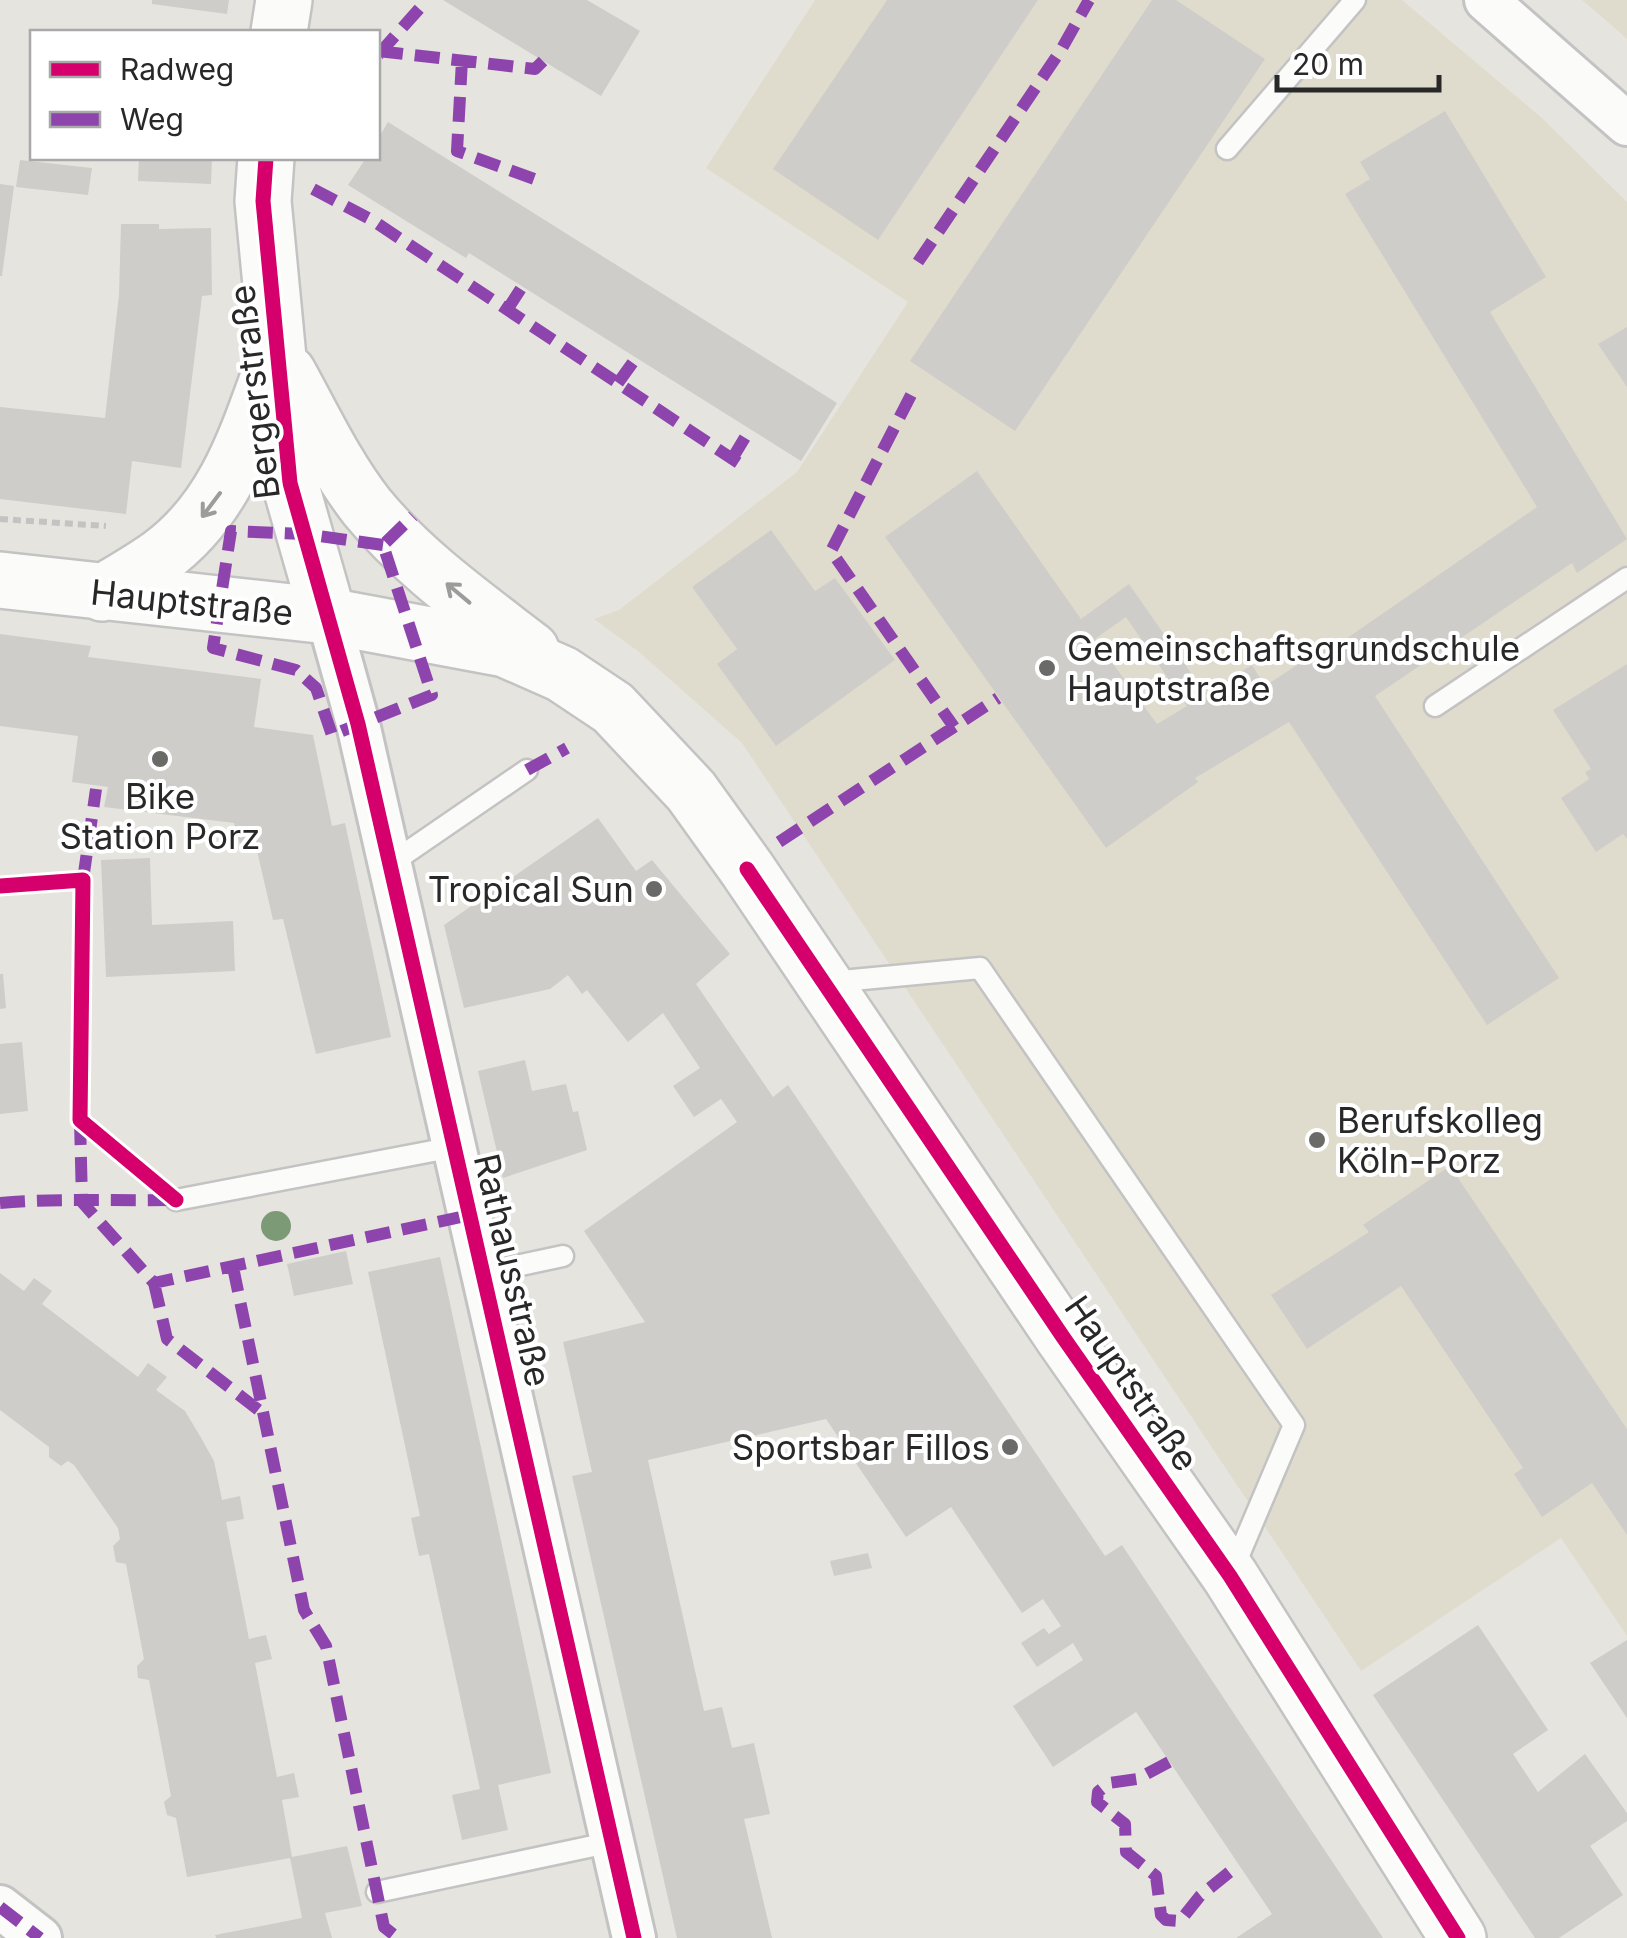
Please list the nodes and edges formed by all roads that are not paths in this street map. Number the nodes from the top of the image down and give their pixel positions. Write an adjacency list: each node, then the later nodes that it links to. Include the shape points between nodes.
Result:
1 (284, 0): 4 (main road)
2 (1355, 0): 6 (lane)
3 (1486, 0): 5 (street)
4 (279, 30)
5 (1627, 124)
6 (1227, 150)
7 (266, 160): 8 (main road, Bergerstraße, via 263,201)
8 (277, 352): 11 (main road, one-way to 11, via 225,486 161,556); 12 (main road, Bergerstraße, via 290,483); 13 (main road, one-way to 8, via 384,526 345,474)
9 (1627, 578): 14 (lane)
10 (0, 580): 11 (main road, Hauptstraße)
11 (102, 593): 12 (main road, Hauptstraße)
12 (328, 616): 13 (main road, Hauptstraße, via 505,650); 16 (street, Rathausstraße)
13 (562, 674): 17 (main road, Hauptstraße, via 613,708 691,790)
14 (1434, 706)
15 (527, 770): 16 (lane)
16 (390, 864): 18 (street, Rathausstraße)
17 (824, 982): 22 (main road, Hauptstraße); 22 (lane, via 980,968 1294,1424)
18 (454, 1147): 19 (lane); 21 (street, Rathausstraße)
19 (176, 1200)
20 (562, 1256): 21 (lane)
21 (483, 1273): 23 (street, Rathausstraße)
22 (1230, 1576): 28 (main road, Hauptstraße)
23 (612, 1842): 24 (lane); 27 (street, Rathausstraße)
24 (378, 1892)
25 (0, 1907): 26 (street)
26 (40, 1938)
27 (634, 1938)
28 (1458, 1938)

